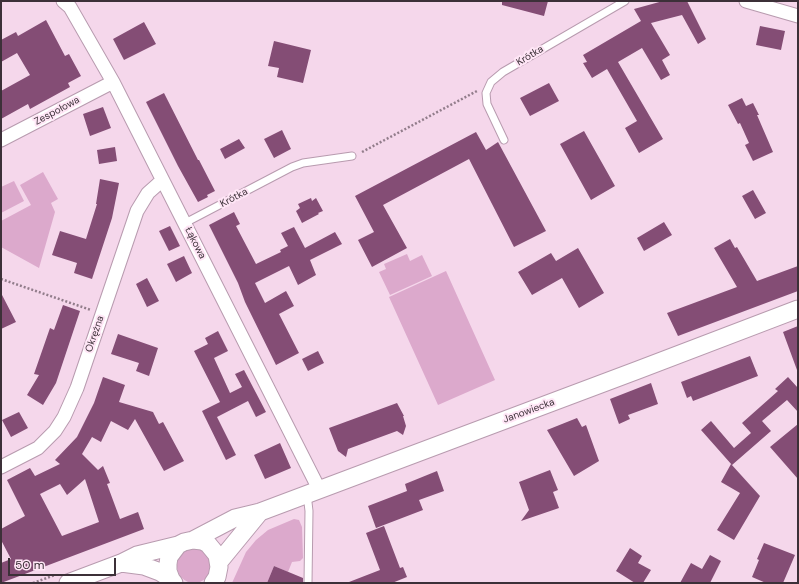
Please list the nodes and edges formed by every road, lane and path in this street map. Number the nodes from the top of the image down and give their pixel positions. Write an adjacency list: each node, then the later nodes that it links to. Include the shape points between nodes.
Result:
1 (63, 1): 5 (street, Łąkowa, via 70,7)
2 (625, 1): 6 (lane, Krótka, via 503,72)
3 (746, 1): 4 (street)
4 (798, 16)
5 (112, 82): 7 (street, Zespołowa); 10 (street, Łąkowa)
6 (488, 87): 8 (lane, via 487,104); 9 (path, via 472,92)
7 (1, 140)
8 (504, 140)
9 (352, 156): 11 (lane, Krótka, via 292,167)
10 (163, 181): 11 (street, Łąkowa); 14 (street, Okrężna, via 148,193 137,211)
11 (185, 223): 16 (street, Łąkowa)
12 (1, 279): 14 (path)
13 (798, 308): 16 (street, Janowiecka)
14 (102, 314): 15 (street, Okrężna, via 77,388 55,431 38,448)
15 (1, 467)
16 (313, 491): 17 (street, Janowiecka); 24 (lane, via 308,511)
17 (260, 512): 18 (street, Janowiecka, via 235,518); 19 (street, Janowiecka)
18 (186, 543): 19 (street, via 202,541 208,544); 20 (street, Janowiecka, via 137,555); 21 (street, via 169,557 168,571)
19 (219, 562): 22 (street)
20 (121, 563): 21 (street, Janowiecka, via 144,566 160,572); 23 (street, Janowiecka)
21 (173, 581)
22 (214, 582)
23 (68, 583)
24 (308, 583)

